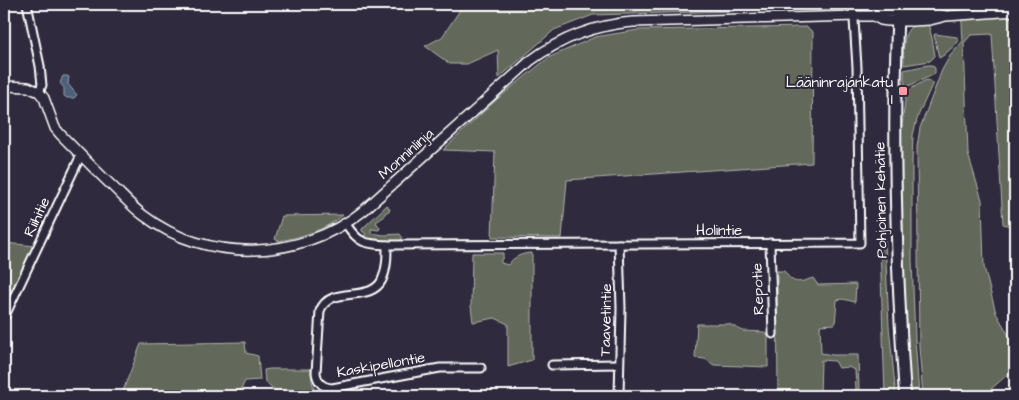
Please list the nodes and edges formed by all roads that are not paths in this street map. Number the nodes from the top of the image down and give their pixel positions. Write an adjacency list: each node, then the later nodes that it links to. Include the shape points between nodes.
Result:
1 (28, 4): 7 (street, via 40,66 42,85)
2 (853, 4): 5 (street, Holintie)
3 (1015, 11): 4 (street, Monninlinja, via 945,16)
4 (897, 12): 5 (street, Monninlinja); 19 (main road, Pohjoinen kehätie, via 896,216)
5 (854, 16): 9 (street, Monninlinja, via 632,22 602,26 575,35 530,61); 11 (street, Holintie, via 860,243)
6 (4, 86): 7 (street, via 28,87)
7 (39, 92): 8 (street, Monninlinja, via 55,128)
8 (82, 155): 9 (street, Monninlinja, via 144,215 169,231 207,246 272,250 305,242); 13 (street, Riihitie)
9 (346, 224): 12 (street, Holintie, via 361,240)
10 (619, 244): 11 (street, Holintie); 12 (street, Holintie); 15 (street, Taavetintie)
11 (770, 244): 14 (street, Repotie)
12 (387, 245): 17 (street, Kaskipellontie, via 385,272 379,285 368,291 333,297 322,305 318,380 332,388 440,368)
13 (4, 318)
14 (773, 334)
15 (619, 364): 16 (street); 18 (street, Taavetintie)
16 (552, 366)
17 (481, 368)
18 (619, 396)
19 (905, 396)

